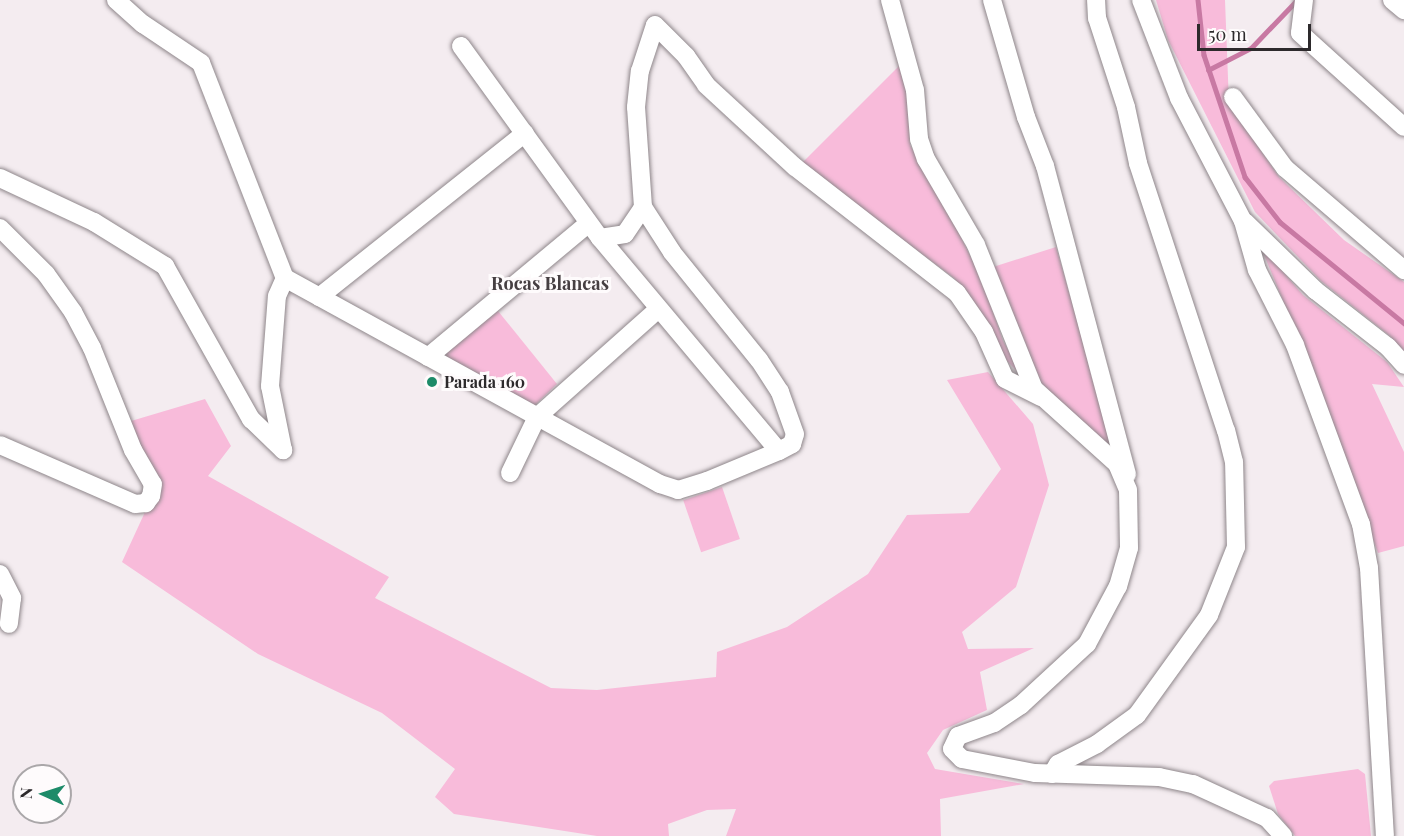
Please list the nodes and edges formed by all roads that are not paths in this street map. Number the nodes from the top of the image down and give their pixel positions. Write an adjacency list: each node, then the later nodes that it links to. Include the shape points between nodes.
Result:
1 (116, 0): 20 (street, via 143,24 201,63)
2 (890, 0): 25 (street, via 915,90 919,139 926,159 976,245 1034,389)
3 (992, 0): 30 (street, via 1026,117 1045,166 1087,334 1126,467)
4 (1096, 0): 33 (street, via 1097,18 1126,107 1138,163 1226,431 1236,495 1236,547 1209,615 1137,715 1097,744 1058,764)
5 (1141, 0): 15 (street, via 1179,98)
6 (1304, 0): 11 (street, via 1300,33)
7 (1392, 0): 8 (street)
8 (1404, 9)
9 (461, 46): 12 (street)
10 (1233, 97): 19 (street, via 1285,168)
11 (1404, 127)
12 (525, 133): 16 (street); 21 (street)
13 (0, 178): 20 (street, via 94,222 165,266 251,420 283,450 270,386 277,296)
14 (643, 207): 18 (street, via 625,234); 25 (street, via 636,107 640,71 655,25 686,56 706,85 795,167 957,293 984,332 1005,379); 28 (street, via 672,252 780,392 795,434 792,444)
15 (1244, 221): 24 (street, via 1315,290 1388,346); 35 (street, via 1257,270 1295,345 1361,524 1369,568)
16 (589, 223): 18 (street); 23 (street)
17 (0, 228): 27 (street, via 46,274 73,312 92,348 133,450 153,484 152,496 135,504)
18 (600, 238): 22 (street)
19 (1404, 270)
20 (285, 278): 21 (street)
21 (319, 297): 23 (street)
22 (657, 310): 26 (street); 28 (street)
23 (428, 357): 26 (street)
24 (1404, 365)
25 (1041, 397): 30 (street, via 1117,464)
26 (537, 417): 28 (street, via 678,490); 29 (street)
27 (0, 446)
28 (779, 452)
29 (510, 473)
30 (1128, 490): 33 (street, via 1129,548 1118,586 1086,644 1021,705 994,723 957,735 953,742 952,749 962,759)
31 (0, 574): 32 (street, via 12,598 9,624)
32 (0, 617)
33 (1052, 774): 34 (street, via 1159,777 1193,784 1268,818)
34 (1283, 836)
35 (1385, 836)

